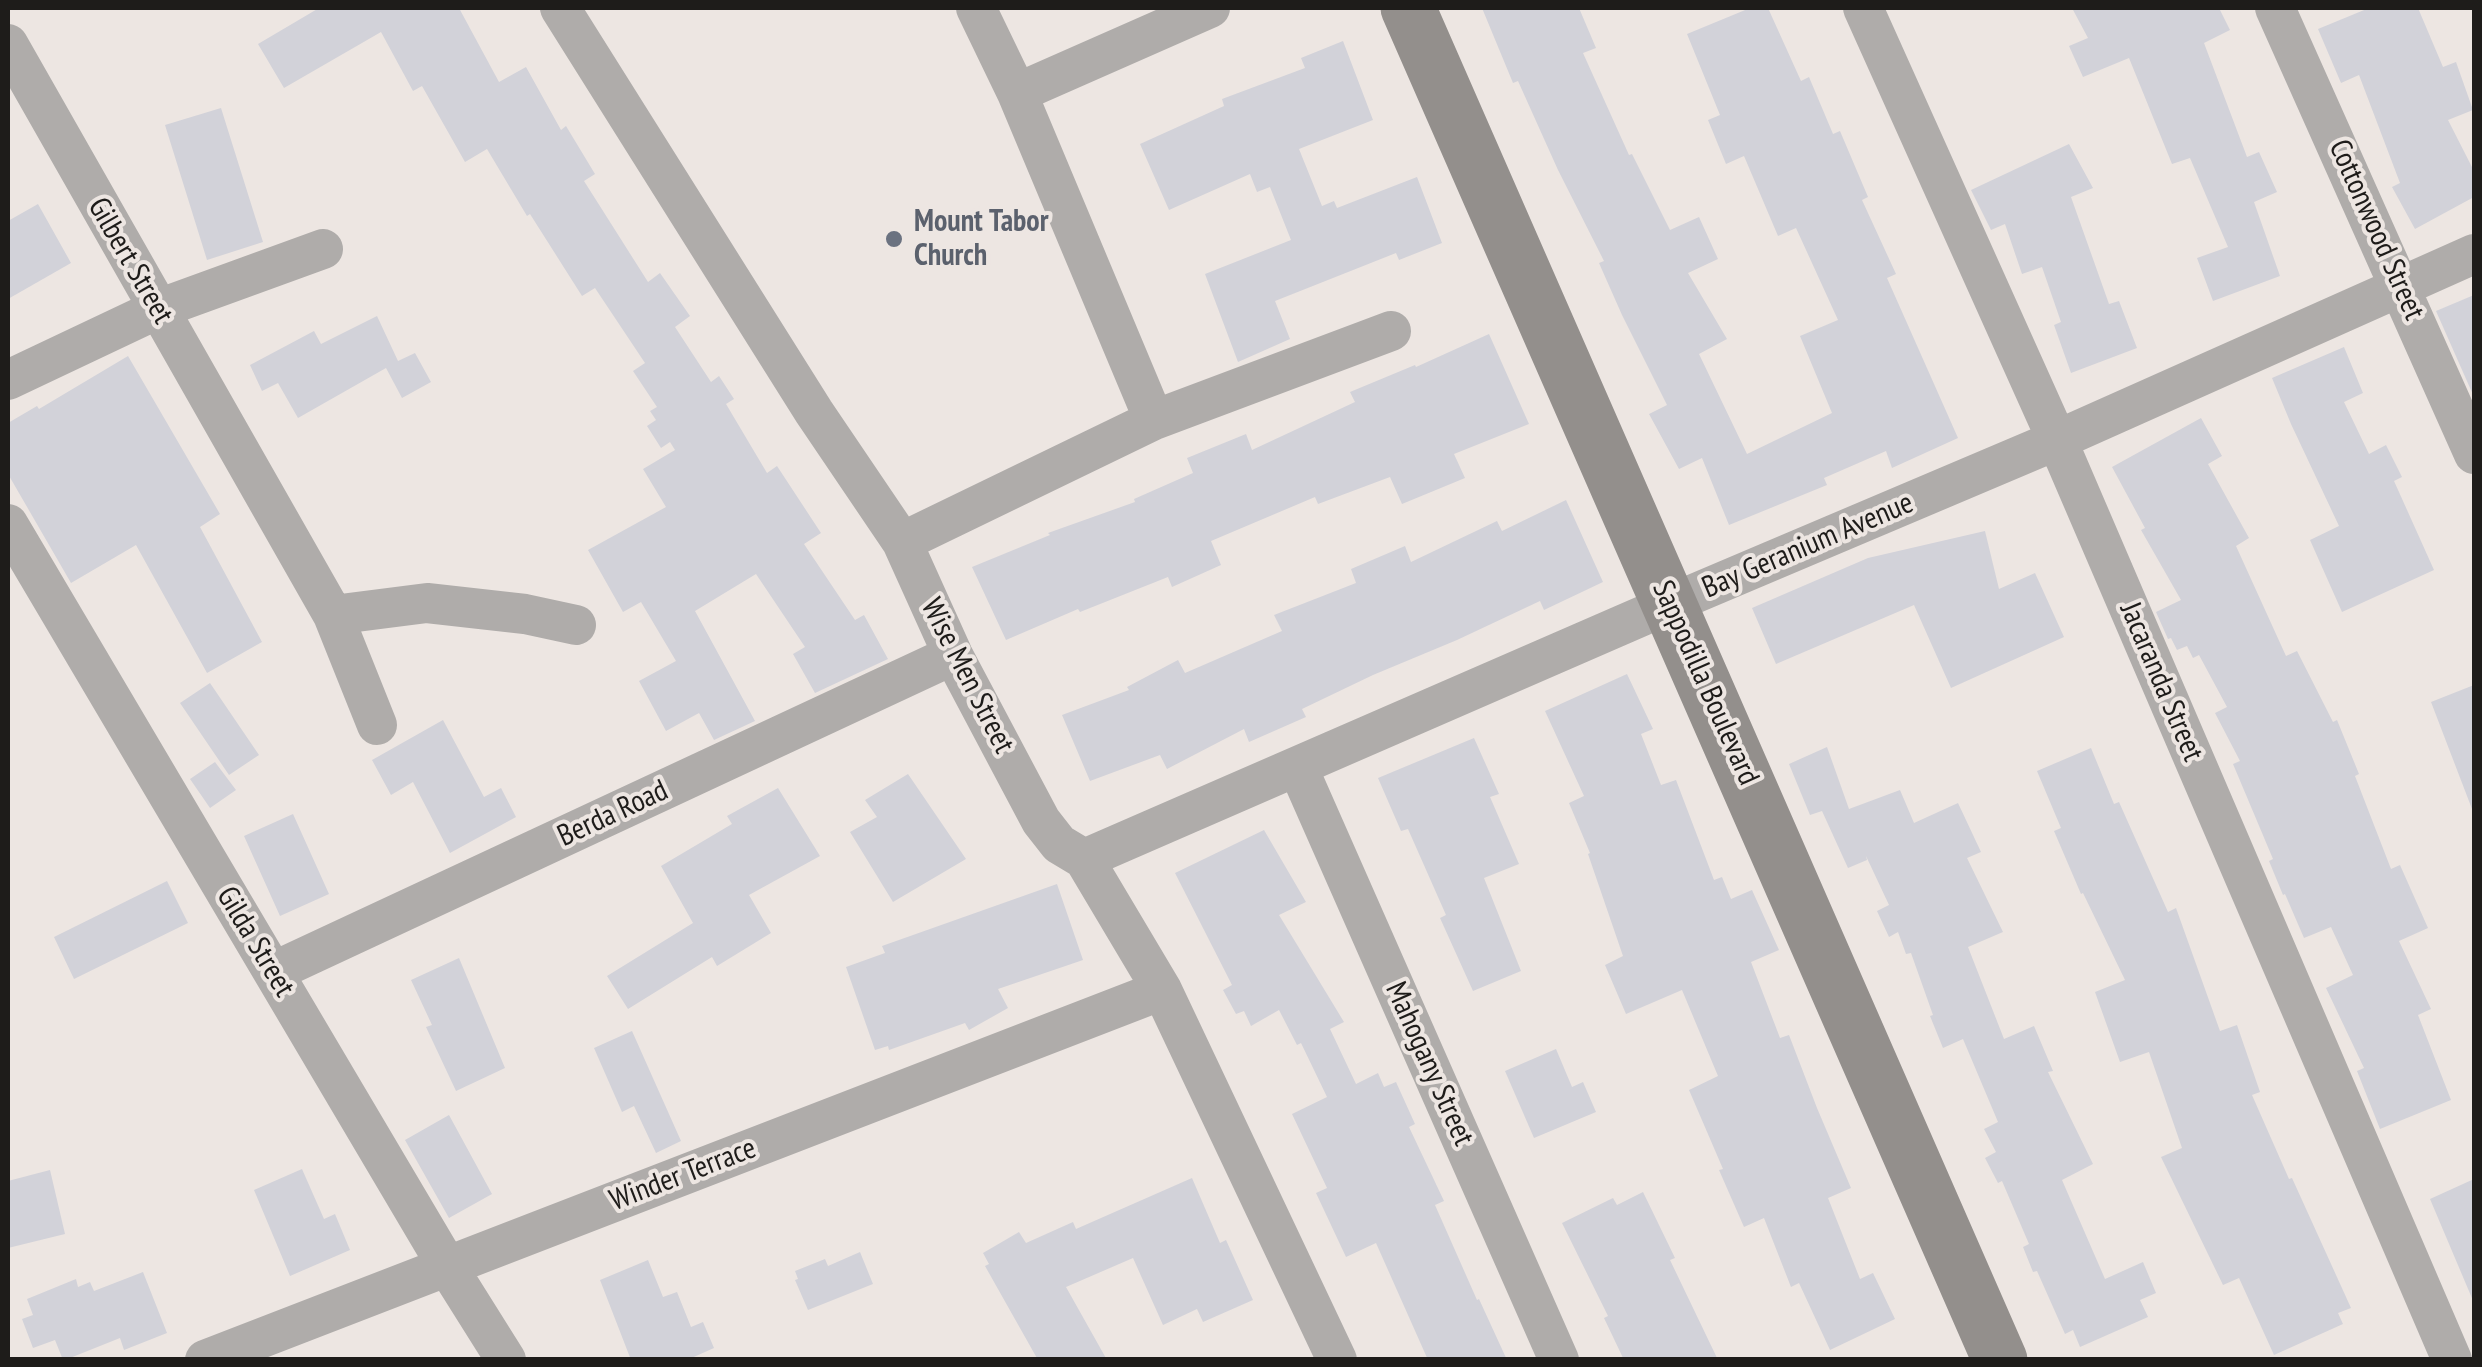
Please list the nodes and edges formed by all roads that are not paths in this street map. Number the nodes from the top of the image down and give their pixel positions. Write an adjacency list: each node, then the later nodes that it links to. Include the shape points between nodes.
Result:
1 (560, 8): 19 (street, Wise Men Street)
2 (976, 8): 8 (street)
3 (1210, 8): 8 (street)
4 (1408, 8): 20 (street, Sappodilla Boulevard)
5 (1862, 8): 16 (street, Jacaranda Street)
6 (2275, 8): 11 (street, Cottonwood Street)
7 (8, 44): 12 (street, Gilbert Street)
8 (1017, 94): 15 (street)
9 (323, 250): 12 (street)
10 (2474, 254): 11 (street, Bay Geranium Avenue)
11 (2401, 286): 16 (street, Bay Geranium Avenue); 17 (street, Cottonwood Street)
12 (158, 309): 14 (street); 21 (street, Gilbert Street)
13 (1391, 331): 15 (street)
14 (8, 380)
15 (1154, 420): 19 (street)
16 (2057, 440): 20 (street, Bay Geranium Avenue); 35 (street, Jacaranda Street)
17 (2474, 454)
18 (8, 524): 27 (street, Gilda Street)
19 (902, 542): 23 (street, Wise Men Street)
20 (1670, 604): 25 (street, Bay Geranium Avenue); 34 (street, Sappodilla Boulevard)
21 (333, 615): 22 (street, via 426,603); 24 (street, Gilbert Street)
22 (576, 625)
23 (954, 656): 26 (street, Wise Men Street, via 1041,822); 27 (street, Berda Road)
24 (377, 725)
25 (1298, 768): 26 (street, Bay Geranium Avenue); 33 (street, Mahogany Street)
26 (1084, 860): 28 (street, Wise Men Street)
27 (273, 972): 29 (street, Gilda Street)
28 (1162, 990): 29 (street, Winder Terrace); 32 (street, Wise Men Street)
29 (447, 1266): 30 (street, Winder Terrace); 31 (street, Gilda Street)
30 (227, 1355)
31 (506, 1360)
32 (1337, 1360)
33 (1559, 1360)
34 (2000, 1360)
35 (2452, 1360)

